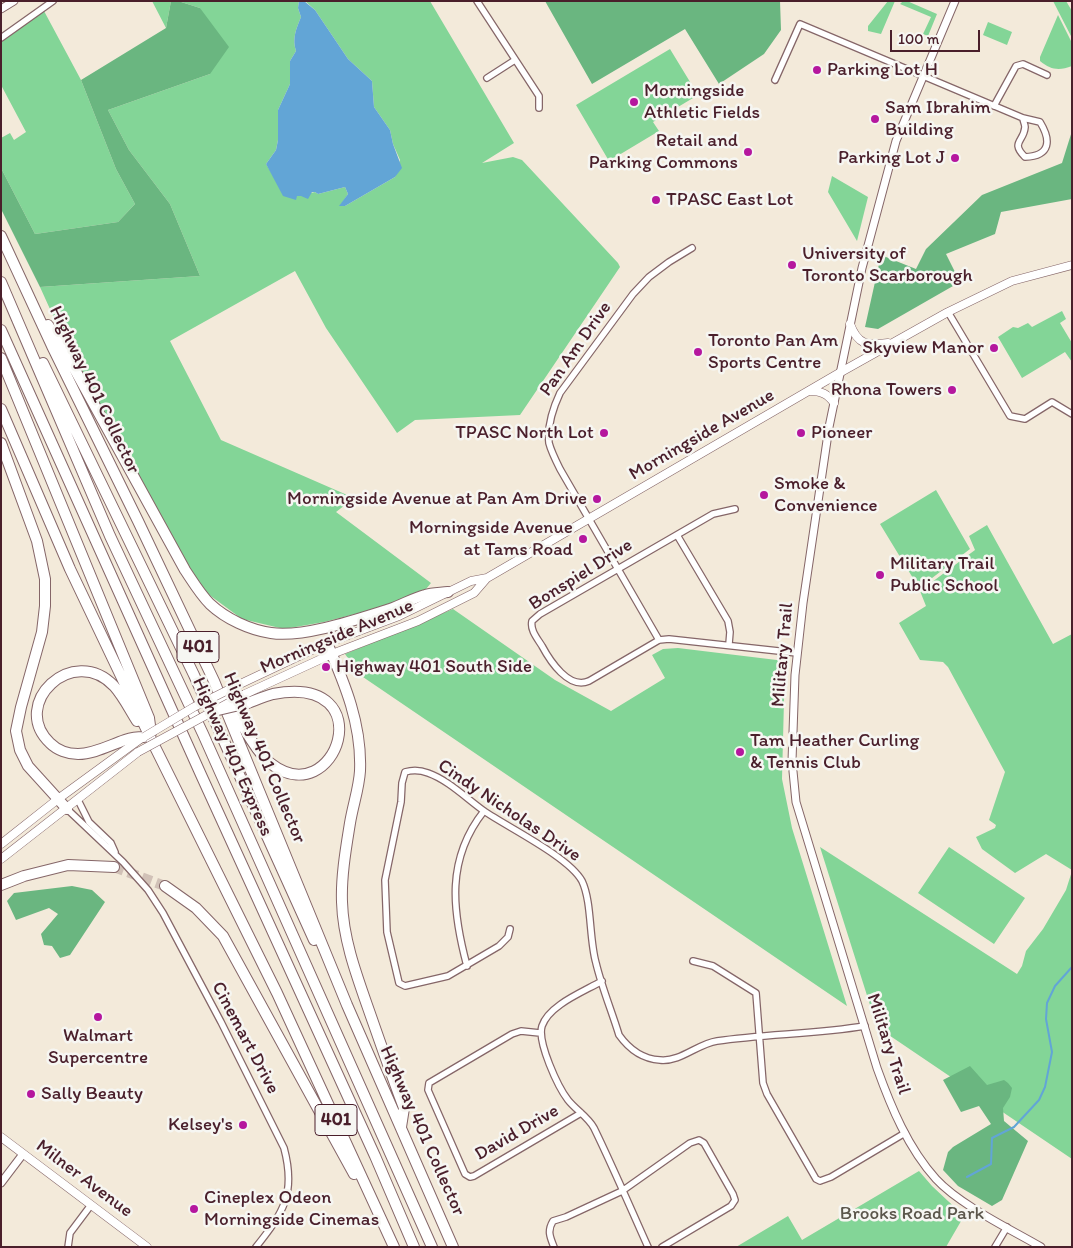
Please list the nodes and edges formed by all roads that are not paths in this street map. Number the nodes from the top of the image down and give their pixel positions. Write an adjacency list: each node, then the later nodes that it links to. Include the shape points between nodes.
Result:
1 (14, 1): 5 (street)
2 (53, 1): 6 (street)
3 (477, 1): 7 (street)
4 (955, 1): 9 (street, Military Trail)
5 (1, 9)
6 (1, 38)
7 (515, 60): 10 (street); 13 (street, via 539,96)
8 (1047, 75): 12 (street, via 1023,64 1016,66)
9 (923, 77): 11 (street, via 800,24); 12 (street); 22 (street, Military Trail, via 886,174)
10 (487, 78)
11 (775, 80)
12 (994, 106): 14 (street)
13 (539, 108)
14 (1023, 118): 14 (street, via 1025,127 1018,150 1025,157 1031,157 1045,149 1048,138 1040,122)
15 (1, 236): 20 (highway, Highway 401 Collector / 401)
16 (692, 248): 33 (street, Pan Am Drive, via 649,277 633,294 560,393 552,409 549,444)
17 (1072, 265): 21 (main road, Morningside Avenue, via 1012,281)
18 (1, 278): 62 (highway, via 194,675 338,994)
19 (1, 282): 80 (highway, Highway 401 Express / 401, via 110,536 203,734)
20 (30, 297): 37 (highway, via 63,348 185,570 199,592 227,617 255,629 287,634 330,627 425,595); 43 (highway, Highway 401 Collector / 401)
21 (948, 312): 24 (main road, Morningside Avenue); 30 (street, via 1010,416 1025,418 1052,402)
22 (850, 324): 24 (main road, via 862,342); 26 (street, Military Trail)
23 (1, 330): 79 (highway, Highway 401 Express / 401)
24 (892, 343): 26 (main road, Morningside Avenue)
25 (1, 358): 46 (highway, via 150,718)
26 (841, 372): 27 (main road, Morningside Avenue); 28 (street, Military Trail)
27 (810, 391): 28 (main road, via 825,394); 33 (main road, Morningside Avenue)
28 (834, 403): 41 (street, Military Trail)
29 (1, 409): 46 (highway, 401)
30 (1072, 414)
31 (1, 442): 48 (highway, via 37,541 45,579 42,632 16,731 28,766)
32 (735, 509): 34 (street, Bonspiel Drive, via 712,514)
33 (589, 519): 35 (street, Pan Am Drive); 36 (main road, Morningside Avenue)
34 (677, 535): 35 (street, Bonspiel Drive); 40 (street, via 728,621)
35 (618, 569): 38 (street, Pan Am Drive); 38 (street, Bonspiel Drive, via 535,617 531,625 534,633 554,666 574,682 584,684)
36 (487, 578): 37 (main road, Morningside Avenue, via 471,581); 42 (main road, Morningside Avenue, via 474,593 423,618)
37 (448, 592): 39 (main road, Morningside Avenue, via 399,616)
38 (659, 640): 40 (street, Bonspiel Drive, via 675,638)
39 (327, 643): 42 (highway); 46 (main road, Morningside Avenue, bridge, via 194,707)
40 (729, 644): 41 (street, Bonspiel Drive)
41 (797, 653): 63 (street, Military Trail, via 792,761 796,802)
42 (332, 654): 44 (main road, Morningside Avenue); 67 (highway, via 358,731 360,771 342,882 344,923 357,976 404,1108)
43 (214, 681): 44 (highway, via 269,762 297,774 316,769 333,755 340,733 339,720 334,709 321,698 290,692); 62 (highway, Highway 401 Collector / 401)
44 (246, 699): 45 (highway, bridge)
45 (214, 711): 49 (main road, bridge, via 138,752)
46 (148, 738): 47 (highway); 47 (highway, via 114,686 98,675 77,671 58,678 45,689 38,706 37,722 43,736 53,746 78,754); 78 (highway, 401, via 277,993)
47 (131, 741): 48 (main road)
48 (58, 799): 50 (highway); 52 (main road)
49 (78, 800): 50 (main road); 53 (street, Cinemart Drive, via 89,822 111,843)
50 (67, 809): 53 (street, Cinemart Drive); 54 (main road)
51 (484, 811): 60 (street, via 466,839 454,886 457,924); 60 (street, Cindy Nicholas Drive, via 437,777 426,772 405,772 385,880 387,932 397,980 402,986 441,979); 61 (street, Cindy Nicholas Drive, via 559,859 579,876 586,894 593,950)
52 (1, 844)
53 (116, 854): 77 (street, Cinemart Drive, via 142,882 163,913 284,1148 288,1161 288,1194 277,1220)
54 (1, 859)
55 (114, 867): 56 (highway, via 68,865 24,876)
56 (1, 886)
57 (165, 886): 78 (highway, via 196,908 223,936)
58 (510, 929): 60 (street, via 508,937 500,945)
59 (693, 961): 65 (street, via 713,966 756,993)
60 (467, 966)
61 (602, 981): 64 (street, via 556,1007 542,1024); 65 (street, Cindy Nicholas Drive, via 619,1035 631,1050 647,1058 663,1061 714,1042)
62 (348, 1005): 67 (highway, Highway 401 Collector / 401)
63 (865, 1026): 65 (street); 68 (street, Military Trail, via 887,1095)
64 (540, 1033): 66 (street, via 542,1046 562,1092); 66 (street, David Drive, via 521,1031 504,1038 431,1081 428,1086 465,1174 470,1177)
65 (759, 1037): 68 (street, via 761,1075 767,1094 816,1179 820,1181 831,1177)
66 (581, 1113): 72 (street, via 593,1126)
67 (401, 1127): 81 (highway, Highway 401 Collector / 401)
68 (905, 1134): 74 (street, Military Trail, via 936,1180 958,1198)
69 (1, 1137): 70 (main road, Milner Avenue)
70 (23, 1154): 71 (street); 73 (main road, Milner Avenue)
71 (1, 1183)
72 (622, 1191): 82 (street, via 553,1221 549,1233); 83 (street); 84 (street, via 690,1143 699,1140 704,1143 733,1194 734,1204)
73 (91, 1205): 75 (street, via 70,1233); 76 (main road, Milner Avenue)
74 (1006, 1227): 85 (street); 86 (street, Military Trail)
75 (68, 1247)
76 (147, 1247)
77 (256, 1247)
78 (393, 1247)
79 (414, 1247)
80 (432, 1247)
81 (453, 1247)
82 (554, 1247)
83 (648, 1247)
84 (662, 1247)
85 (995, 1247)
86 (1042, 1247)

